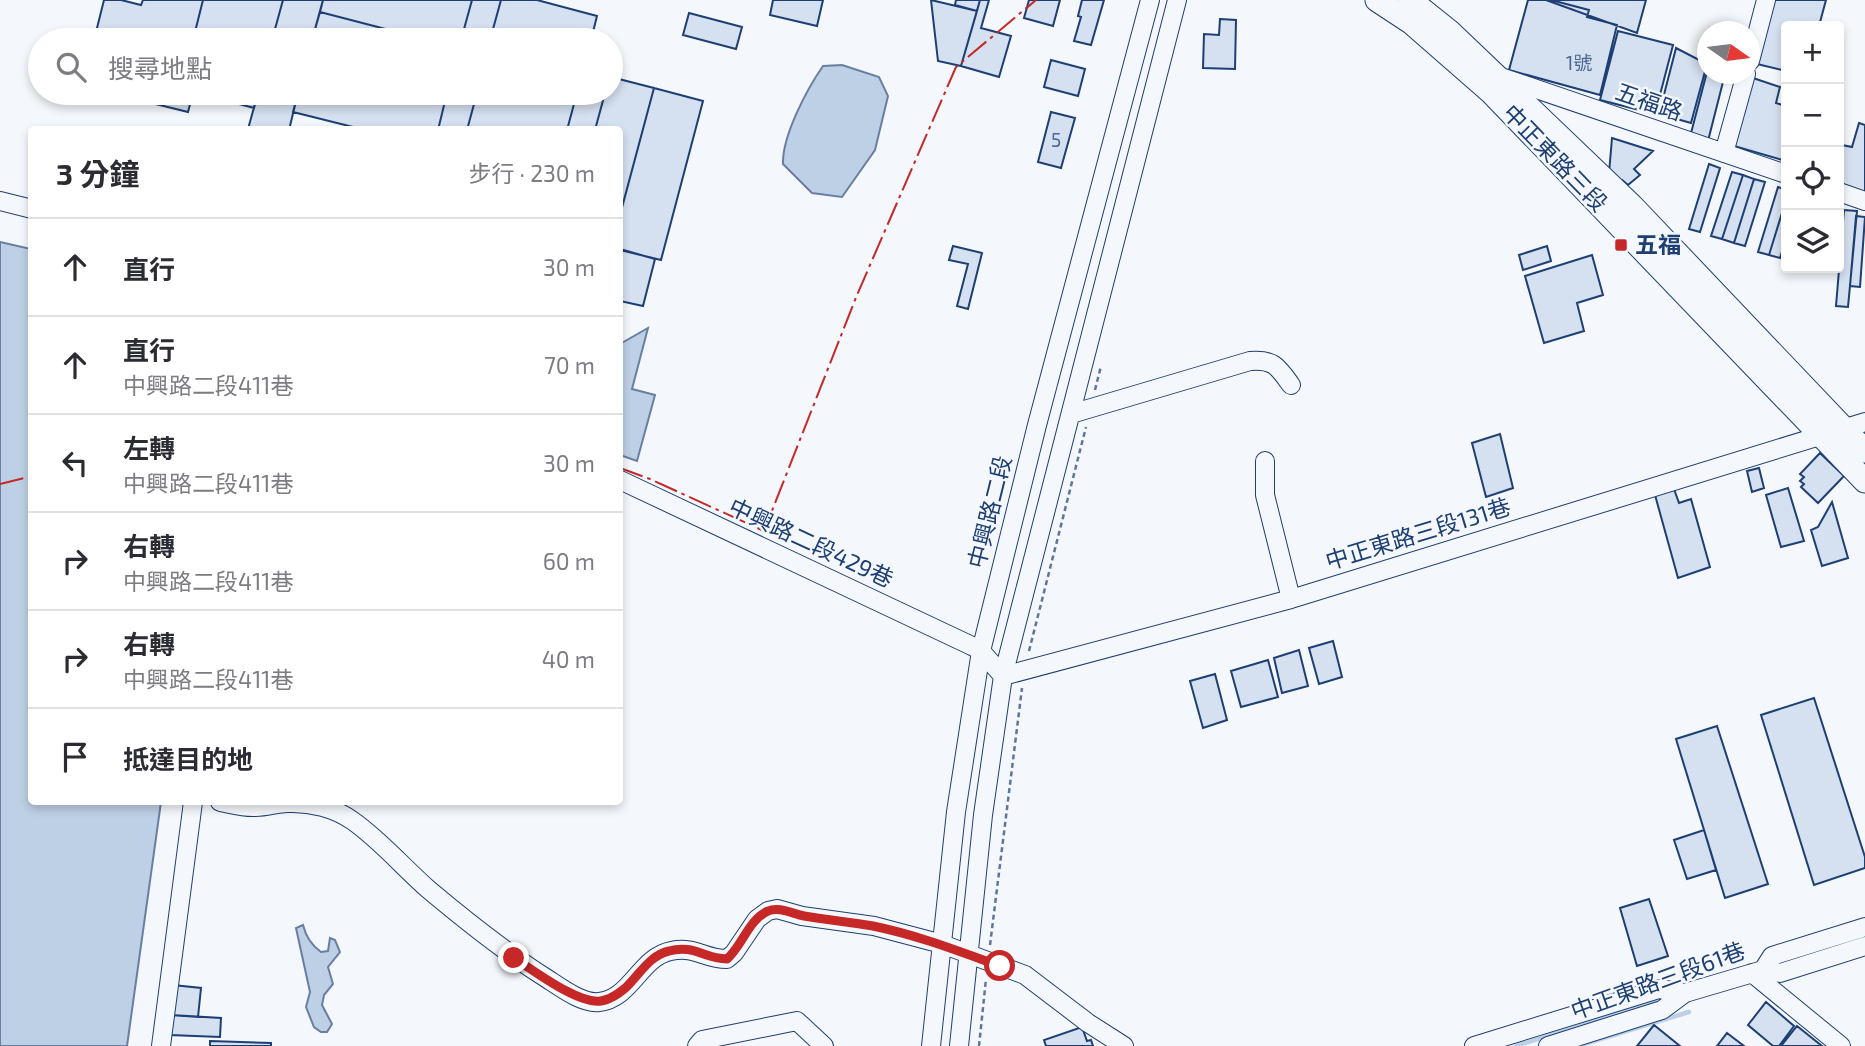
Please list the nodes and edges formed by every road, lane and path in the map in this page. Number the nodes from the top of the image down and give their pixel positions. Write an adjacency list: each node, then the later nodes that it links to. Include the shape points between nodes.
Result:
1 (1150, 0): 9 (street, 中興路二段)
2 (1177, 0): 10 (street)
3 (1377, 0): 20 (main road, 中正東路三段, via 1412,23 1491,92)
4 (1410, 0): 7 (main road, 中正東路三段)
5 (1766, 0): 6 (street)
6 (1760, 22)
7 (1496, 75): 11 (street, 五福路); 19 (main road, 中正東路三段)
8 (1743, 84): 11 (street)
9 (1120, 115): 10 (street); 26 (street, 中興路二段)
10 (1144, 122): 18 (street)
11 (1724, 153): 12 (street, 五福路)
12 (1781, 172)
13 (1844, 194): 15 (street)
14 (0, 201): 16 (street)
15 (1865, 201)
16 (28, 208)
17 (1291, 386): 18 (street, via 1278,367 1266,360 1250,360)
18 (1071, 414): 27 (street)
19 (1854, 425): 20 (street, 中正東路三段131巷); 21 (main road, 中正東路三段)
20 (1821, 436): 24 (main road, 中正東路三段); 25 (street, 中正東路三段131巷)
21 (1865, 451)
22 (1265, 461): 25 (street, via 1265,495)
23 (623, 481): 26 (street, 中興路二段429巷)
24 (1865, 481)
25 (1291, 599): 27 (street, 中正東路三段131巷)
26 (981, 651): 27 (street); 34 (street, 中興路二段, via 956,812)
27 (1003, 677): 36 (street)
28 (1022, 684): 37 (path)
29 (193, 805): 40 (street)
30 (242, 805): 31 (street)
31 (272, 805)
32 (316, 805): 34 (street, via 353,820 514,958 583,999 599,1002 617,994 644,965 667,951 690,948 727,959 757,919 777,909)
33 (1865, 927): 38 (street, via 1772,956)
34 (942, 944): 36 (street); 43 (street, 中興路二段)
35 (1865, 946): 38 (street, 中正東路三段61巷, via 1780,974)
36 (969, 955): 37 (street); 44 (street)
37 (988, 962): 45 (path); 46 (street, via 1024,975)
38 (1757, 971): 39 (street, 中正東路三段61巷); 49 (street)
39 (1685, 993): 47 (street, via 1659,989); 48 (street, 中正東路三段61巷, via 1662,1010)
40 (161, 1046)
41 (697, 1046): 42 (street, via 702,1040 797,1021)
42 (824, 1046)
43 (931, 1046)
44 (959, 1046)
45 (979, 1046)
46 (1124, 1046)
47 (1474, 1046)
48 (1548, 1046)
49 (1841, 1046)

